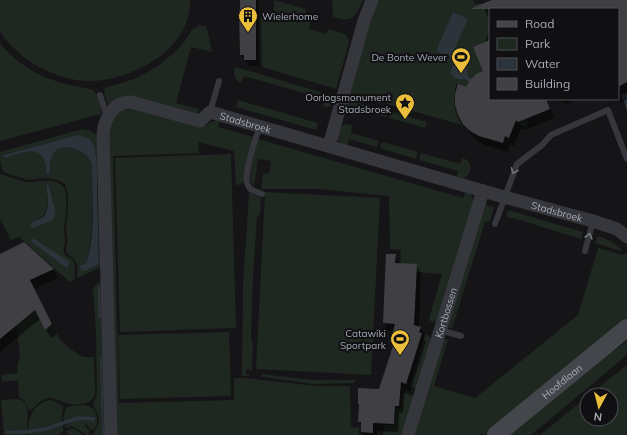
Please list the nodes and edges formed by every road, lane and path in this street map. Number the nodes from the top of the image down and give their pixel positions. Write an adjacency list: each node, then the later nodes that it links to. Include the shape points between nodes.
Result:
1 (372, 0): 7 (street)
2 (219, 81): 4 (lane)
3 (100, 95): 5 (lane)
4 (210, 112): 5 (street, Stadsbroek, via 200,121 124,102); 6 (street, Stadsbroek)
5 (107, 116): 19 (street, via 103,133)
6 (260, 126): 7 (street, Stadsbroek); 10 (lane, via 251,155 248,183 250,189)
7 (329, 146): 9 (street, Stadsbroek)
8 (627, 159): 11 (lane, one-way to 11, via 608,110 551,135 516,164)
9 (483, 191): 11 (street, Stadsbroek); 17 (street, Kortbossen)
10 (262, 194)
11 (504, 197): 12 (street, Stadsbroek); 13 (lane)
12 (593, 221): 14 (street, Stadsbroek, via 617,229); 15 (lane, one-way to 12)
13 (495, 224)
14 (627, 237)
15 (585, 251)
16 (627, 328): 21 (street, Hoofdlaan)
17 (440, 330): 18 (lane); 20 (street, Kortbossen)
18 (461, 336)
19 (111, 435)
20 (408, 435)
21 (496, 435)

